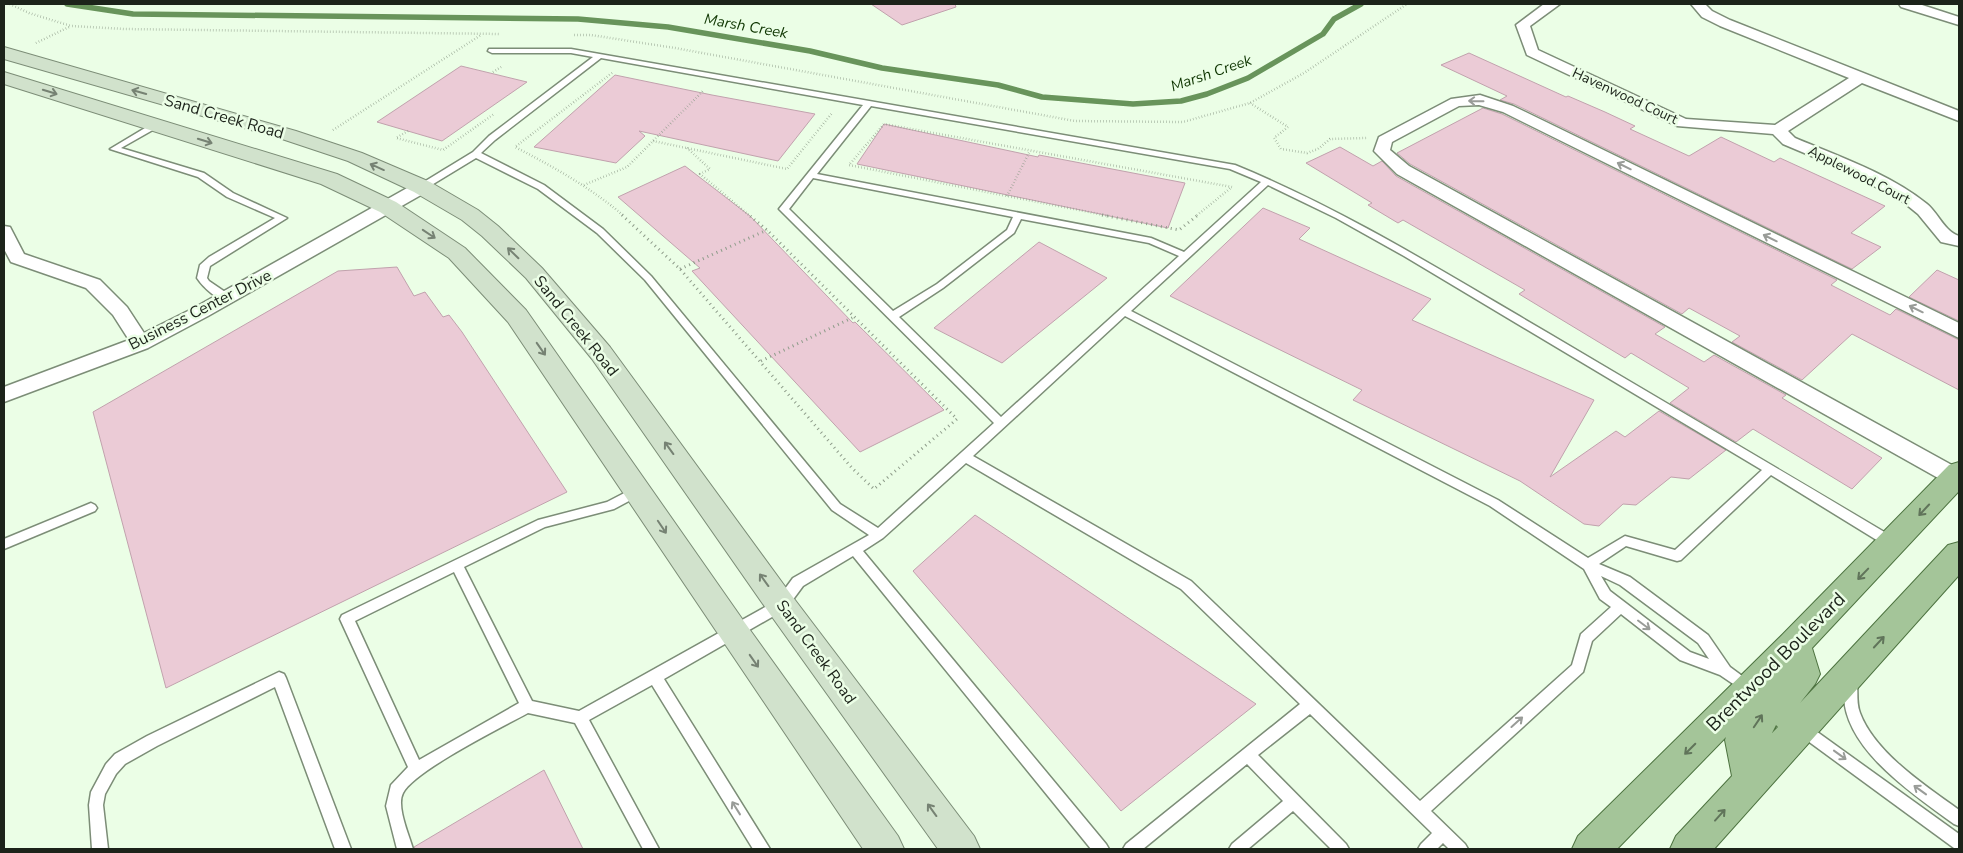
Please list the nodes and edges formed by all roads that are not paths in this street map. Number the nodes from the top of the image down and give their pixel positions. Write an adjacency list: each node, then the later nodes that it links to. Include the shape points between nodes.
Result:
1 (1553, 4): 13 (street, Havenwood Court, via 1523,25 1532,52 1684,123)
2 (1698, 4): 8 (street, via 1707,14 1725,23)
3 (1906, 4): 4 (street)
4 (1959, 21)
5 (492, 51): 7 (lane, via 570,51)
6 (8, 54): 17 (main road, Sand Creek Road, one-way to 6, via 356,157 314,143)
7 (599, 56): 10 (lane); 14 (lane, via 492,138)
8 (1860, 77): 11 (street); 13 (street)
9 (4, 78): 12 (main road, Sand Creek Road, one-way to 12)
10 (868, 104): 15 (lane); 16 (lane, via 1232,167)
11 (1959, 116)
12 (155, 125): 18 (main road, Sand Creek Road, one-way to 18, via 329,179); 23 (lane, via 114,149 201,176 230,195 282,218 205,266 202,278 205,283)
13 (1778, 130): 21 (street, Applewood Court, via 1789,140 1908,197 1924,210 1947,238)
14 (476, 154): 17 (lane); 35 (lane, via 541,187 600,231 648,278 836,507)
15 (811, 175): 19 (lane); 25 (lane, via 784,209)
16 (1267, 181): 22 (lane); 31 (lane, via 1323,206 1394,246)
17 (422, 187): 18 (street, Business Center Drive); 42 (main road, Sand Creek Road, one-way to 17, via 601,353 534,273 490,231)
18 (388, 207): 23 (street, Business Center Drive); 33 (main road, Sand Creek Road, one-way to 33, via 457,253 517,316)
19 (1018, 215): 22 (lane, via 1151,241); 25 (lane, via 1011,231 940,286)
20 (4, 231): 27 (street, via 17,258 93,284 120,311)
21 (1959, 241)
22 (1186, 256): 24 (lane)
23 (227, 298): 27 (street, Business Center Drive)
24 (1125, 312): 29 (lane); 41 (lane, via 1494,503)
25 (893, 316): 29 (lane)
26 (1959, 331): 32 (street, one-way to 32, via 1508,109 1480,100 1456,102 1384,140 1382,151 1403,170)
27 (141, 343): 28 (street, Business Center Drive)
28 (4, 395)
29 (1002, 424): 30 (lane)
30 (965, 457): 35 (lane); 49 (lane, via 1186,585)
31 (1770, 469): 36 (lane); 41 (lane, via 1677,556 1625,541)
32 (1957, 475): 36 (main road, Brentwood Boulevard, one-way to 36)
33 (638, 491): 40 (lane, via 610,506 542,523); 44 (main road, Sand Creek Road, one-way to 44)
34 (92, 508): 37 (lane)
35 (879, 536): 38 (lane)
36 (1893, 543): 45 (main road, Brentwood Boulevard, one-way to 45)
37 (4, 544)
38 (854, 550): 42 (lane, via 798,582); 68 (lane)
39 (1959, 554): 46 (main road, one-way to 39)
40 (457, 565): 50 (lane); 54 (lane, via 347,619)
41 (1588, 565): 43 (lane, via 1605,595); 48 (lane, via 1625,581 1703,640)
42 (781, 605): 44 (lane); 67 (main road, Sand Creek Road, one-way to 42)
43 (1620, 606): 48 (lane, one-way to 48, via 1685,656); 57 (lane, one-way to 43, via 1578,668 1586,638)
44 (734, 633): 47 (lane); 66 (main road, Sand Creek Road, one-way to 66)
45 (1796, 644): 48 (main road, Brentwood Boulevard); 52 (main road, via 1803,674 1783,695 1782,704 1786,714)
46 (1849, 675): 52 (main road); 58 (lane, one-way to 46, via 1910,783 1871,745 1853,713)
47 (655, 677): 51 (lane); 65 (lane, one-way to 47)
48 (1737, 680): 55 (main road, one-way to 48, via 1742,740 1760,722 1764,710 1759,698); 74 (main road, Brentwood Boulevard, one-way to 74)
49 (1310, 705): 53 (lane); 57 (lane)
50 (527, 706): 51 (lane); 54 (lane)
51 (580, 718): 64 (lane)
52 (1801, 726): 55 (main road); 60 (lane, one-way to 60)
53 (1248, 755): 56 (lane); 69 (lane)
54 (416, 768): 63 (lane, via 396,790 393,806)
55 (1751, 780): 75 (main road, one-way to 55)
56 (1294, 801): 70 (lane); 71 (lane)
57 (1420, 811): 59 (lane)
58 (1959, 819)
59 (1444, 833): 72 (lane); 73 (lane)
60 (1959, 843)
61 (100, 849): 62 (lane, via 97,835 98,792 106,775 120,759 279,678)
62 (343, 849)
63 (405, 849)
64 (651, 849)
65 (762, 849)
66 (885, 849)
67 (961, 849)
68 (1101, 849)
69 (1130, 849)
70 (1237, 849)
71 (1341, 849)
72 (1426, 849)
73 (1460, 849)
74 (1591, 849)
75 (1689, 849)

